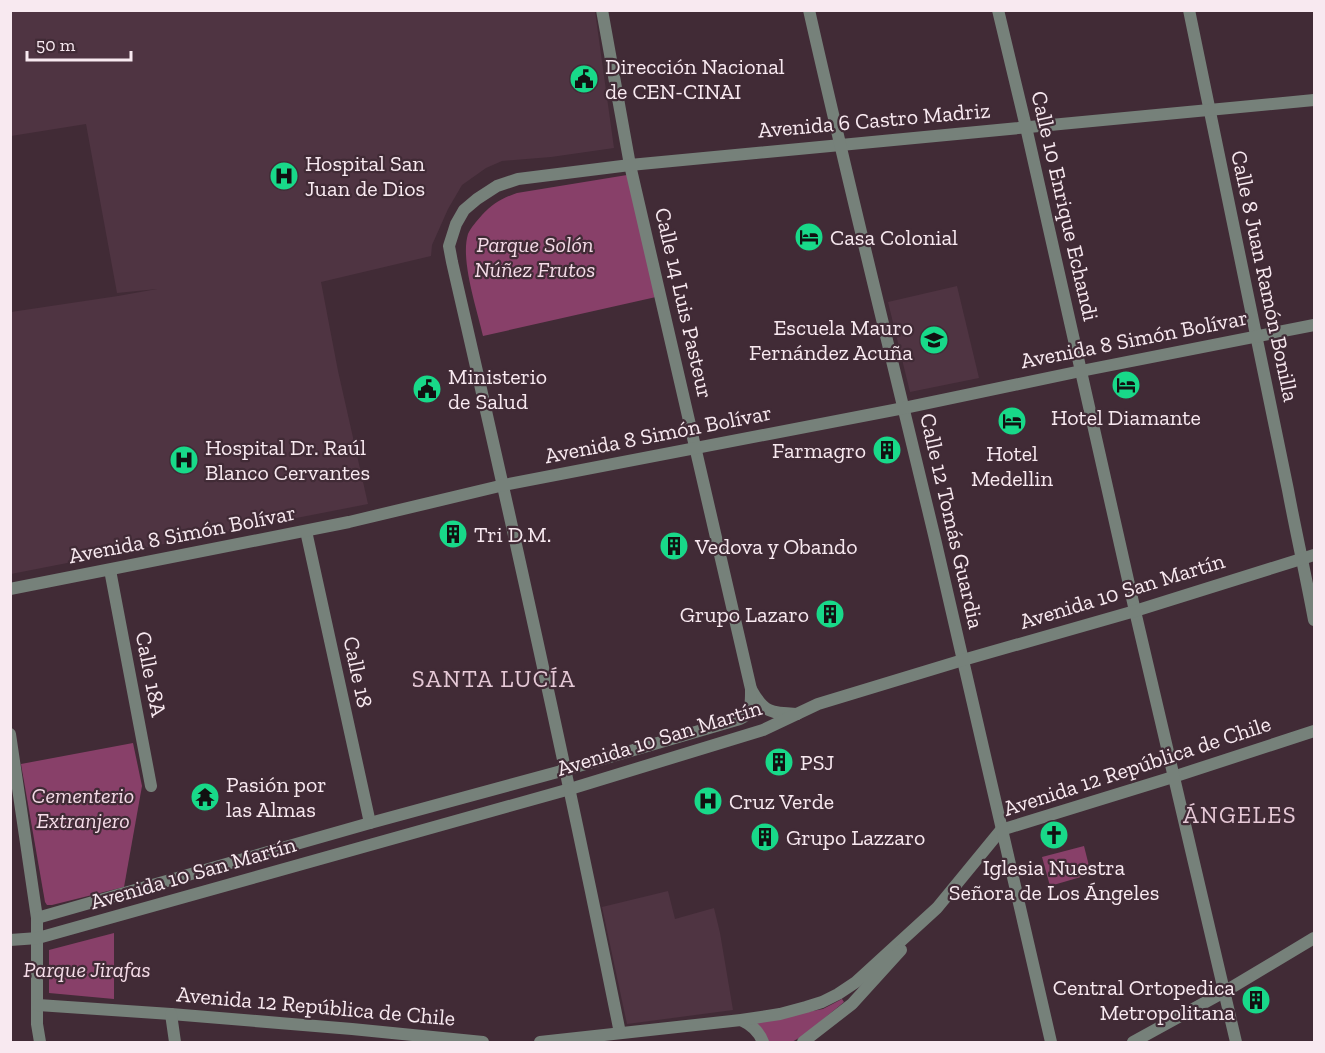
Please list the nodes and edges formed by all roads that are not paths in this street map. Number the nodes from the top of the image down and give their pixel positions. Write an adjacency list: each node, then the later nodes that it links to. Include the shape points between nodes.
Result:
1 (602, 10): 9 (street, Calle 14 Luis Pasteur)
2 (809, 10): 8 (street, Calle 12 Tomás Guardia)
3 (998, 10): 7 (street, Calle 10 Enrique Echandi)
4 (1189, 10): 6 (street, Calle 8 Juan Ramón Bonilla)
5 (1314, 100): 6 (street, Avenida 6 Castro Madriz)
6 (1209, 110): 7 (street, Avenida 6 Castro Madriz); 11 (street, Calle 8 Juan Ramón Bonilla)
7 (1026, 127): 8 (street, Avenida 6 Castro Madriz); 12 (street, Calle 10 Enrique Echandi)
8 (840, 145): 9 (street, Avenida 6 Castro Madriz); 13 (street, Calle 12 Tomás Guardia)
9 (630, 165): 14 (street, Calle 14 Luis Pasteur); 15 (street, Avenida 6 Castro Madriz, via 518,179 497,186 464,210 456,224 449,246)
10 (1314, 325): 11 (street, Avenida 8 Simón Bolívar)
11 (1256, 336): 12 (street, Avenida 8 Simón Bolívar); 18 (street, Calle 8 Juan Ramón Bonilla)
12 (1081, 371): 13 (street, Avenida 8 Simón Bolívar); 21 (street, Calle 10 Enrique Echandi)
13 (904, 408): 14 (street, Avenida 8 Simón Bolívar); 23 (street, Calle 12 Tomás Guardia)
14 (696, 448): 15 (street, Avenida 8 Simón Bolívar); 24 (street, Calle 14 Luis Pasteur)
15 (504, 485): 16 (street, Avenida 8 Simón Bolívar); 28 (street)
16 (306, 531): 19 (street, Avenida 8 Simón Bolívar); 33 (street, Calle 18)
17 (1314, 555): 18 (street, Avenida 10 San Martín)
18 (1302, 559): 21 (street, Avenida 10 San Martín); 22 (street, Calle 8 Juan Ramón Bonilla)
19 (110, 570): 20 (street, Avenida 8 Simón Bolívar); 30 (street, Calle 18A)
20 (10, 589)
21 (1135, 611): 23 (street, Avenida 10 San Martín); 29 (street, Calle 10 Enrique Echandi)
22 (1314, 620)
23 (963, 660): 25 (street, Avenida 10 San Martín, via 818,704); 34 (street, Calle 12 Tomás Guardia)
24 (751, 689): 25 (street, Calle 14 Luis Pasteur, via 772,712); 28 (street, Avenida 10 San Martín, via 748,712 740,719)
25 (797, 714): 31 (street, Avenida 10 San Martín, via 763,730)
26 (1314, 731): 29 (street, Avenida 12 República de Chile)
27 (10, 734): 32 (street)
28 (565, 770): 31 (street); 33 (street, Avenida 10 San Martín)
29 (1173, 777): 34 (street, Avenida 12 República de Chile); 40 (street, Calle 10 Enrique Echandi)
30 (151, 786)
31 (570, 789): 37 (street, Avenida 10 San Martín); 45 (street)
32 (14, 791): 36 (street)
33 (370, 823): 36 (street, Avenida 10 San Martín)
34 (1001, 830): 35 (street, Avenida 12 República de Chile); 53 (street, Calle 12 Tomás Guardia)
35 (937, 908): 43 (street, Avenida 12 República de Chile, via 838,994 780,1014); 52 (street, via 852,1004)
36 (37, 918): 37 (street)
37 (38, 938): 39 (street, Avenida 10 San Martín); 41 (street)
38 (1314, 938): 40 (street)
39 (10, 940)
40 (1224, 992): 54 (street); 55 (street, Calle 10 Enrique Echandi)
41 (38, 1005): 42 (street, Avenida 12 República de Chile); 46 (street)
42 (171, 1014): 44 (street, Avenida 12 República de Chile); 47 (street)
43 (741, 1020): 45 (street, Avenida 12 República de Chile); 51 (street, via 758,1032)
44 (352, 1029): 48 (street); 49 (street, Avenida 12 República de Chile)
45 (620, 1034): 50 (street, Avenida 12 República de Chile)
46 (40, 1042)
47 (175, 1042)
48 (354, 1042)
49 (483, 1042)
50 (540, 1042)
51 (763, 1042)
52 (802, 1042)
53 (1051, 1042)
54 (1133, 1042)
55 (1236, 1042)

